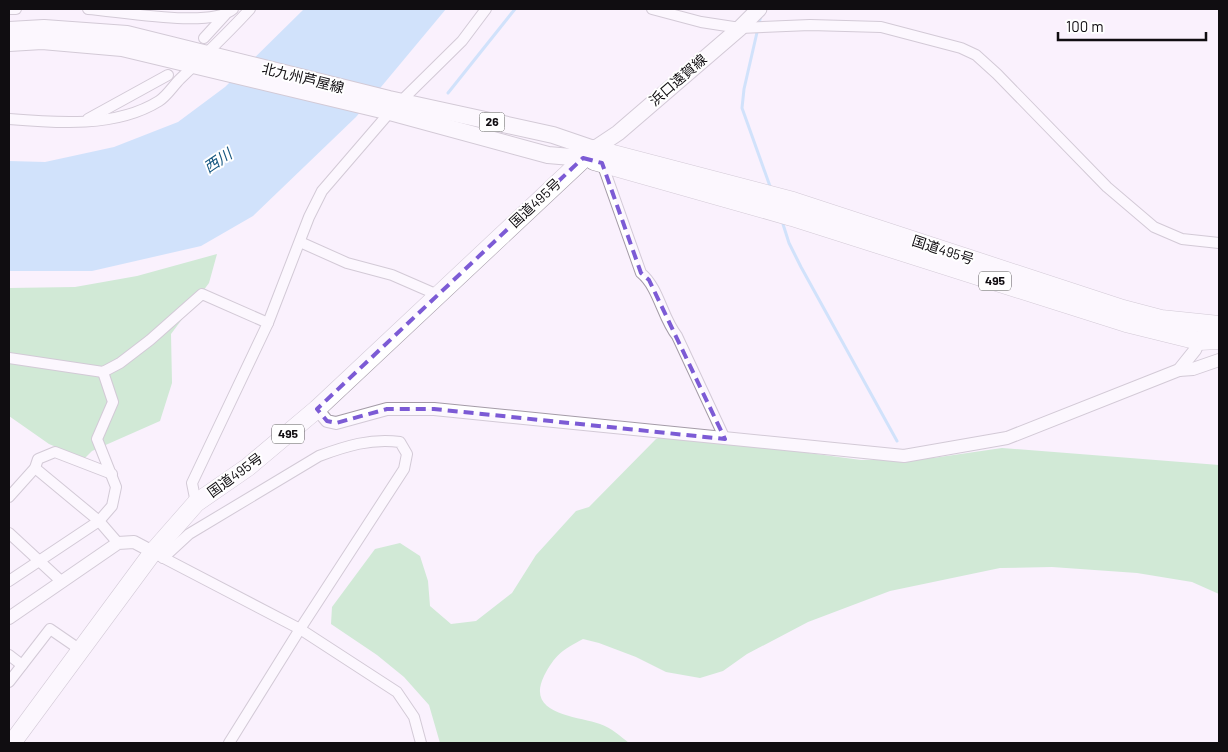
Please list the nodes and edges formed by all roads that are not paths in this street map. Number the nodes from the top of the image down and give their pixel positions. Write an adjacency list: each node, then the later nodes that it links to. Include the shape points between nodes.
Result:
1 (9, 9): 2 (street)
2 (16, 9)
3 (88, 9): 10 (street)
4 (181, 9): 10 (street)
5 (250, 9): 15 (street)
6 (486, 9): 17 (street, via 462,41)
7 (652, 9): 11 (street, via 700,22)
8 (759, 9): 11 (main road, 浜口遠賀線)
9 (229, 12): 10 (street); 13 (street)
10 (175, 19)
11 (740, 28): 20 (main road, 浜口遠賀線); 23 (street, via 810,25 881,27 961,48 976,55 998,74 1107,187 1154,227 1182,238)
12 (9, 30): 15 (main road, 北九州芦屋線 / 26, via 44,28 111,32)
13 (204, 38)
14 (9, 44): 15 (main road, 北九州芦屋線 / 26, via 42,41 84,43)
15 (207, 61): 17 (main road, 北九州芦屋線 / 26); 19 (street, via 160,101 129,114)
16 (168, 75): 19 (street)
17 (390, 106): 20 (main road, 北九州芦屋線 / 26, via 548,155); 22 (street, via 322,191)
18 (9, 119): 19 (street)
19 (86, 120)
20 (593, 157): 21 (highway, 国道495号 / 495); 24 (highway, 国道495号 / 495); 34 (street, via 641,273 649,280)
21 (793, 209): 26 (highway, 国道495号 / 495, via 1160,319); 28 (highway, 国道495号 / 495, via 1126,323)
22 (300, 242): 24 (street, via 347,263 392,275); 25 (street)
23 (1219, 243)
24 (438, 295): 33 (highway, 国道495号 / 495)
25 (268, 323): 32 (street, via 202,294 150,340); 38 (street, via 192,483)
26 (1219, 324)
27 (1219, 340): 28 (highway, 国道495号 / 495)
28 (1199, 341): 31 (street, via 1196,350)
29 (9, 358): 32 (street)
30 (1219, 360): 31 (street)
31 (1179, 370): 34 (street, via 1007,438 914,455 848,452)
32 (104, 372): 36 (street, via 113,402 97,439)
33 (318, 409): 34 (street, via 326,421 336,424 387,409 434,409); 38 (highway, 国道495号 / 495, via 254,462)
34 (725, 439)
35 (35, 468): 36 (street, via 38,459 55,452); 37 (street); 39 (street)
36 (112, 474): 39 (street, via 116,487 112,506)
37 (9, 497)
38 (196, 503): 42 (highway, 国道495号 / 495)
39 (99, 521): 41 (street); 43 (street)
40 (9, 533): 43 (street)
41 (118, 543): 42 (street, via 134,542); 45 (street)
42 (158, 555): 47 (street); 47 (street, via 319,456 366,442 400,442 407,454 404,469); 48 (highway, 国道495号 / 495)
43 (38, 561): 44 (street); 45 (street)
44 (9, 581)
45 (62, 582): 46 (street)
46 (9, 618)
47 (300, 629): 53 (street); 54 (street, via 397,692 414,718)
48 (82, 651): 50 (street, via 50,629); 52 (highway, 国道495号 / 495)
49 (9, 655): 50 (street)
50 (22, 665): 51 (street)
51 (9, 682)
52 (12, 743)
53 (229, 743)
54 (421, 743)

